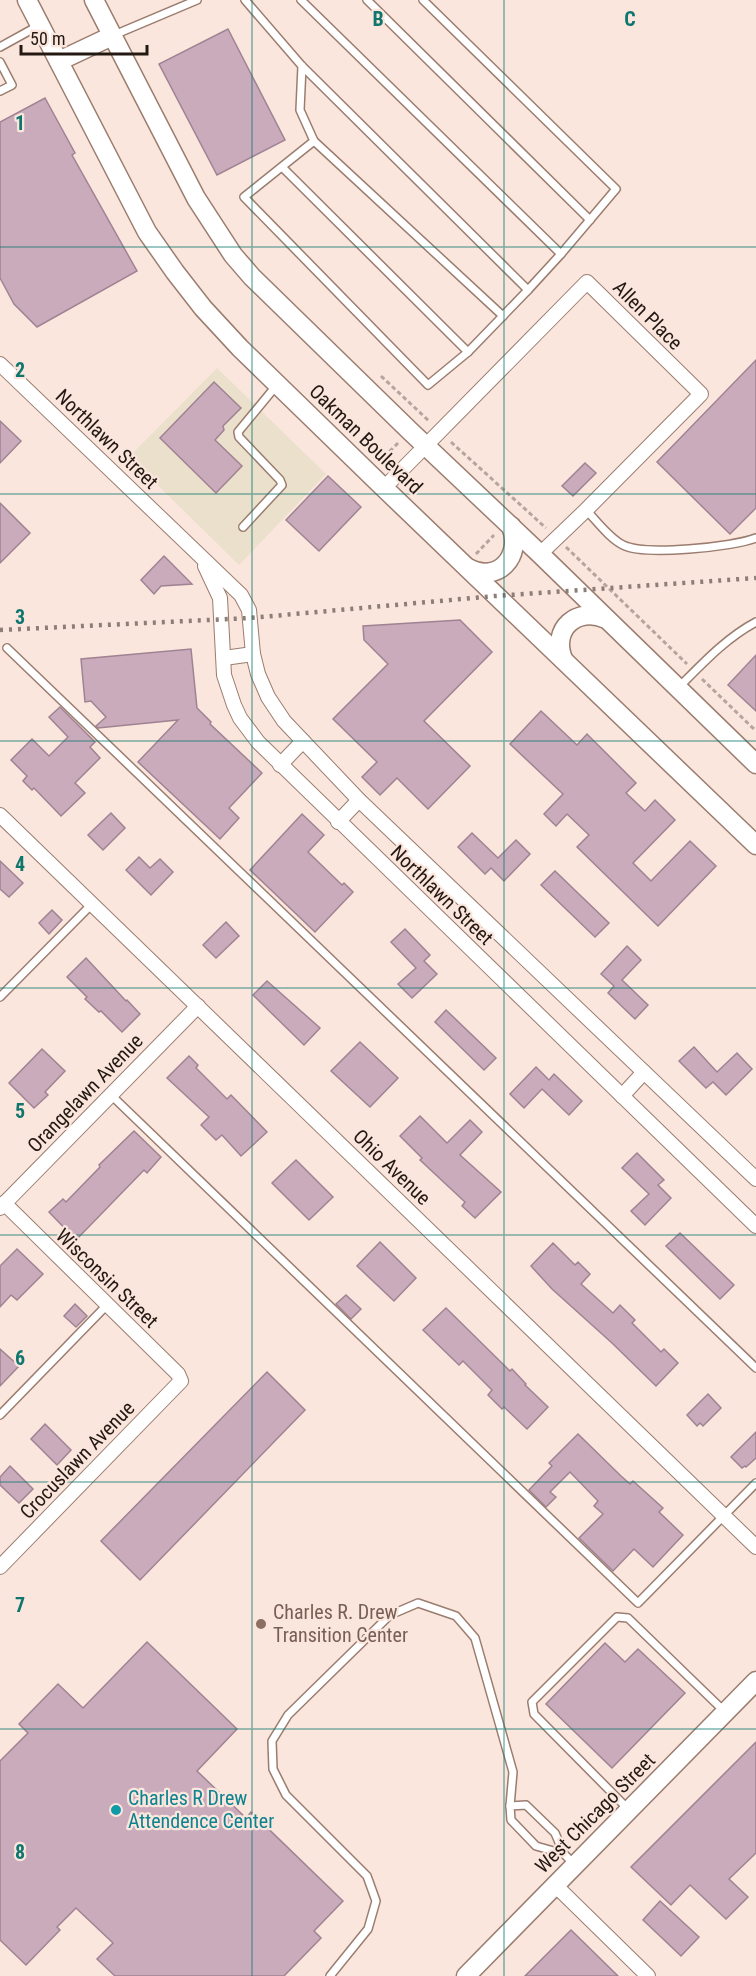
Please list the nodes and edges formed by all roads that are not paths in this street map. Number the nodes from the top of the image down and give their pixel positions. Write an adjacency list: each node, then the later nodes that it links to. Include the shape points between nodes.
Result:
1 (27, 0): 8 (street, Oakman Boulevard)
2 (94, 0): 9 (street, Oakman Boulevard)
3 (197, 0): 9 (lane)
4 (245, 0): 13 (lane)
5 (301, 0): 18 (lane)
6 (367, 0): 17 (lane)
7 (423, 0): 17 (lane, via 616,189)
8 (40, 25): 10 (lane); 12 (street, Oakman Boulevard)
9 (112, 36): 12 (street); 24 (street, Oakman Boulevard, via 196,198 233,255 272,298)
10 (0, 47)
11 (0, 62): 14 (lane, via 12,85)
12 (59, 62): 23 (street, Oakman Boulevard, via 147,232 203,308)
13 (302, 66): 15 (lane, via 300,110); 19 (lane)
14 (0, 91)
15 (314, 141): 16 (lane); 20 (lane)
16 (282, 167): 21 (lane); 21 (lane, via 244,197 428,385)
17 (590, 220): 18 (lane)
18 (561, 254): 19 (lane)
19 (528, 290): 20 (lane)
20 (503, 316): 21 (lane)
21 (468, 352)
22 (0, 364): 30 (street, Northlawn Street)
23 (278, 384): 25 (street, Oakman Boulevard); 27 (lane, via 238,432 282,485)
24 (426, 446): 25 (street, Allen Place); 26 (street, Allen Place, via 587,282 701,394); 28 (street, Oakman Boulevard)
25 (384, 488): 32 (street, Oakman Boulevard)
26 (586, 510): 29 (lane, via 620,544 638,550 731,544); 31 (street, Allen Place)
27 (243, 527)
28 (504, 529): 31 (street, Oakman Boulevard); 32 (street, via 514,534 514,550 506,564 482,573)
29 (756, 538)
30 (188, 543): 36 (street, Northlawn Street, via 245,601); 37 (street, Northlawn Street, via 212,577 220,598)
31 (540, 554): 33 (street, Oakman Boulevard)
32 (469, 563): 38 (street, Oakman Boulevard)
33 (606, 619): 38 (street, via 592,614 571,621 560,639); 39 (street, Oakman Boulevard)
34 (756, 622): 39 (lane, via 715,651)
35 (7, 648): 57 (lane)
36 (253, 654): 37 (street); 40 (street, Northlawn Street, via 268,697)
37 (224, 658): 42 (street, Northlawn Street, via 224,675 240,718)
38 (563, 659): 46 (street, Oakman Boulevard)
39 (678, 689): 41 (street, Oakman Boulevard)
40 (303, 741): 42 (street); 43 (street, Northlawn Street)
41 (756, 764)
42 (280, 765): 45 (street, Northlawn Street)
43 (359, 800): 45 (street); 50 (street, Northlawn Street)
44 (0, 815): 47 (street, Ohio Avenue)
45 (338, 822): 52 (street, Northlawn Street)
46 (756, 846)
47 (92, 904): 48 (lane); 49 (street, Ohio Avenue)
48 (0, 997)
49 (198, 1006): 51 (street, Orangelawn Avenue); 61 (street, Ohio Avenue)
50 (644, 1072): 52 (street); 53 (street, Northlawn Street)
51 (111, 1095): 54 (street, Orangelawn Avenue); 61 (lane, via 638,1602)
52 (622, 1096): 55 (street, Northlawn Street)
53 (756, 1179)
54 (2, 1205): 56 (street, Wisconsin Street)
55 (756, 1226)
56 (107, 1305): 58 (street, Wisconsin Street); 59 (lane)
57 (756, 1368)
58 (181, 1381): 63 (street, Crocuslawn Avenue)
59 (0, 1415)
60 (756, 1483): 61 (lane)
61 (724, 1516): 62 (street, Ohio Avenue)
62 (756, 1547)
63 (0, 1567)
64 (756, 1681): 65 (street, West Chicago Street)
65 (725, 1712): 67 (street, West Chicago Street); 67 (lane, via 628,1618 617,1617 532,1702 534,1714)
66 (510, 1806): 68 (lane, via 511,1820 536,1845); 68 (lane, via 526,1805 555,1833); 70 (lane, via 513,1772 475,1638 456,1616 418,1603 390,1615 288,1715 272,1741 273,1768 286,1795 367,1876 376,1901 368,1929)
67 (629, 1810): 68 (street, West Chicago Street)
68 (569, 1859): 69 (street, West Chicago Street)
69 (555, 1886): 71 (street, West Chicago Street); 72 (street)
70 (330, 1976)
71 (466, 1976)
72 (648, 1976)

